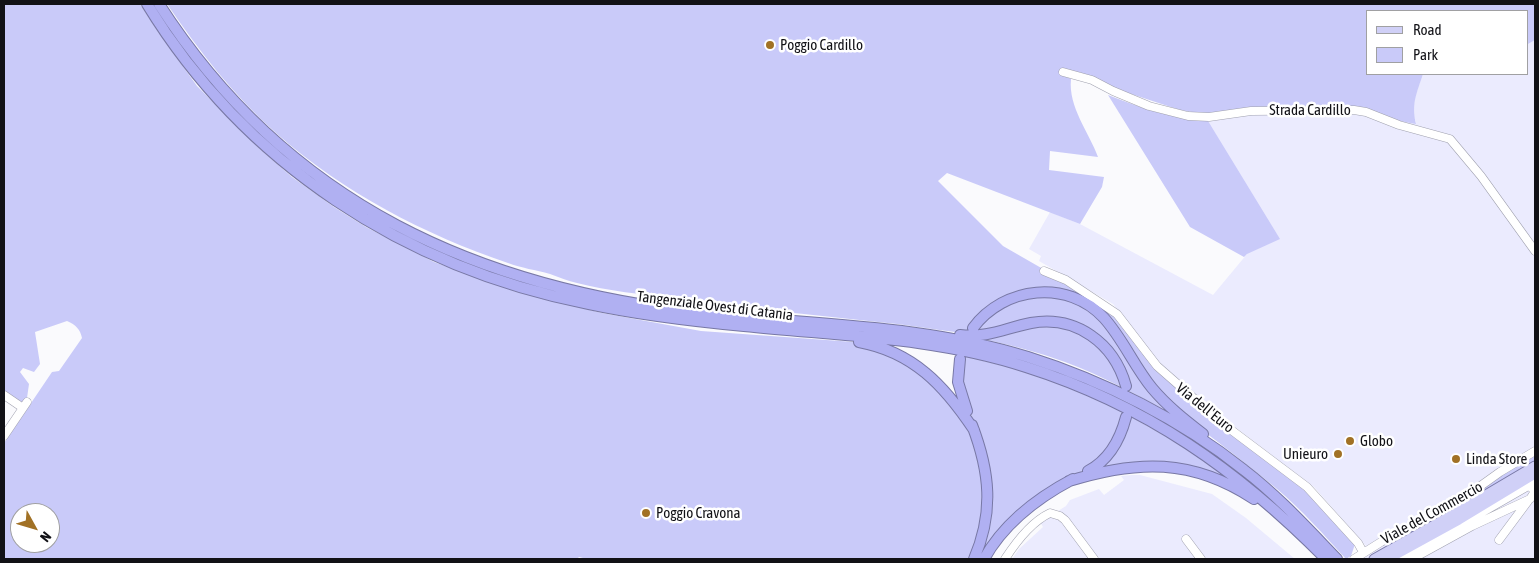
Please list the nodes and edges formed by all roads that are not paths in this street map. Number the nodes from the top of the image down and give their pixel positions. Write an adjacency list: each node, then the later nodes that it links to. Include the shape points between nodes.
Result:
1 (147, 4): 8 (highway, Tangenziale Ovest di Catania, via 208,88 266,148 334,201 400,239 501,281 588,304 668,318)
2 (158, 4): 6 (highway, Tangenziale Ovest di Catania, via 222,89 273,140 341,193 425,240 511,274 590,295 670,309)
3 (1063, 72): 4 (street, Strada Cardillo, via 1092,80 1149,106 1188,116 1209,117 1251,110 1354,110 1450,139)
4 (1535, 251)
5 (1044, 271): 23 (street, Via dell'Euro, via 1066,280 1117,314 1157,366 1222,422 1307,487)
6 (811, 323): 10 (highway, via 864,323 976,336 1037,322 1065,323 1102,343 1119,367); 17 (highway, Tangenziale Ovest di Catania, via 928,334 993,347 1036,360 1097,382 1151,409)
7 (974, 328): 17 (highway, via 998,305 1025,294 1052,292 1077,299 1108,322 1160,397 1183,419 1227,451)
8 (802, 331): 13 (highway, via 873,345 902,356 945,390); 29 (highway, Tangenziale Ovest di Catania, via 889,339 965,351 1023,366 1093,392 1160,426 1211,458 1263,499)
9 (960, 359): 13 (highway, via 959,389)
10 (1126, 386)
11 (4, 395): 14 (street, via 25,405)
12 (1126, 417): 18 (highway, via 1118,440 1108,455 1095,468)
13 (974, 430): 24 (highway, via 985,463 988,496 984,530)
14 (4, 436)
15 (1535, 451): 23 (street, Viale del Commercio, via 1458,502)
16 (1535, 468): 32 (main road); 33 (main road, via 1452,524)
17 (1243, 469): 30 (highway, Tangenziale Ovest di Catania, via 1293,513)
18 (1069, 481): 25 (highway, via 1019,516); 29 (highway, via 1097,472 1139,466 1166,466 1202,474 1231,485 1255,500)
19 (1532, 484): 20 (street); 34 (street)
20 (1532, 497): 22 (street); 35 (street)
21 (1186, 539): 28 (street)
22 (1499, 540)
23 (1363, 552): 31 (street, Viale del Commercio)
24 (974, 559)
25 (984, 559)
26 (1005, 559): 27 (street, via 1030,528 1050,513 1065,520)
27 (1094, 559)
28 (1201, 559)
29 (1324, 559)
30 (1337, 559)
31 (1354, 559)
32 (1374, 559)
33 (1388, 559)
34 (1401, 559)
35 (1412, 559)

